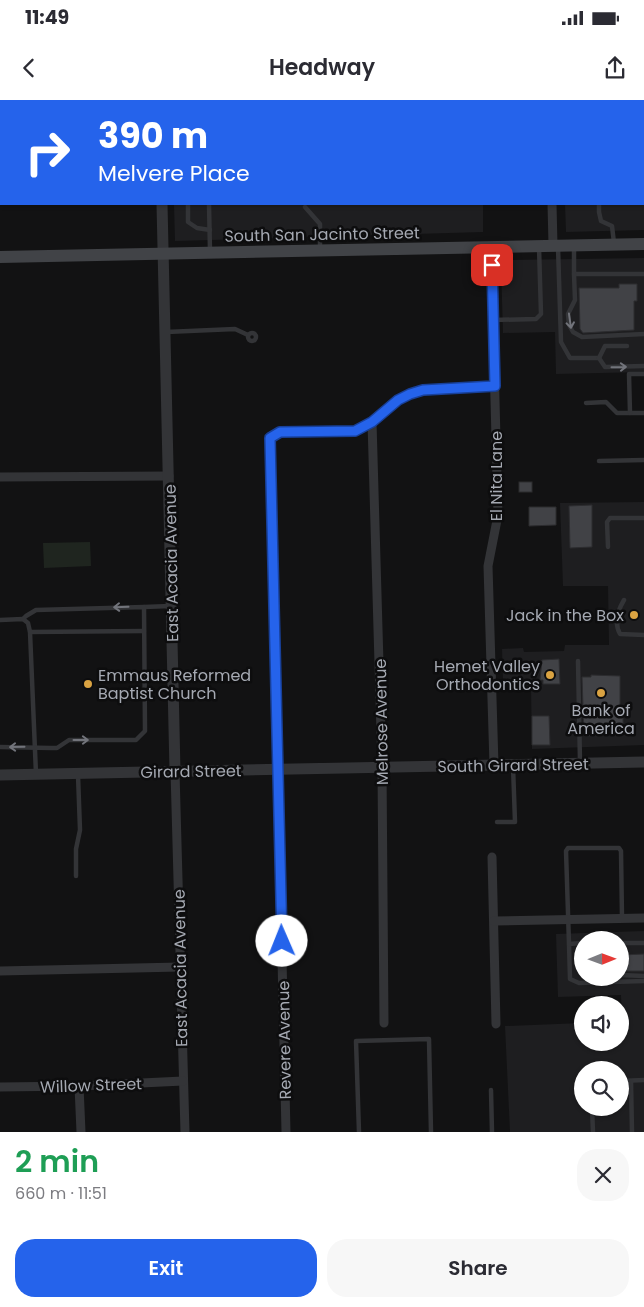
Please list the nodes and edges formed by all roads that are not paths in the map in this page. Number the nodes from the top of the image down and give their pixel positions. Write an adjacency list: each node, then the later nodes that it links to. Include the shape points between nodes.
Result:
1 (162, 205): 16 (street, East Acacia Avenue)
2 (188, 205): 7 (lane, via 188,222 197,228)
3 (209, 205): 7 (lane)
4 (552, 205): 9 (street)
5 (599, 205): 11 (lane, via 602,220 612,226)
6 (305, 207): 14 (lane, via 320,224)
7 (210, 230): 15 (lane)
8 (644, 244): 11 (main road, South San Jacinto Street)
9 (555, 245): 10 (main road, South San Jacinto Street); 12 (main road, South San Jacinto Street); 25 (lane, via 561,342 570,358)
10 (574, 245): 11 (main road, South San Jacinto Street); 18 (lane)
11 (614, 245)
12 (539, 246): 13 (main road, South San Jacinto Street); 20 (lane, via 541,314 536,319)
13 (491, 247): 14 (main road, South San Jacinto Street); 20 (street, El Nita Lane)
14 (320, 250): 15 (main road, South San Jacinto Street)
15 (210, 253): 16 (main road, South San Jacinto Street)
16 (164, 254): 17 (main road, South San Jacinto Street); 21 (street, East Acacia Avenue)
17 (0, 257)
18 (574, 274): 19 (lane); 22 (lane, one-way to 22, via 575,300 568,314 573,332 582,337)
19 (644, 274)
20 (493, 320): 28 (street, El Nita Lane)
21 (165, 332): 23 (lane, via 235,329); 35 (street, East Acacia Avenue)
22 (644, 334)
23 (248, 335)
24 (627, 346): 25 (lane, via 605,346)
25 (599, 358): 26 (lane, one-way to 26, via 605,367)
26 (644, 366)
27 (644, 374): 31 (lane, via 629,374)
28 (495, 386): 32 (street, via 416,392 398,400); 52 (street, El Nita Lane, via 498,515 488,566)
29 (586, 403): 31 (lane, via 606,402 617,413)
30 (644, 412): 31 (lane)
31 (630, 413)
32 (372, 422): 54 (street, Melrose Avenue); 55 (street, Revere Avenue, via 355,431 280,432 270,438)
33 (644, 460): 34 (lane)
34 (599, 461)
35 (169, 476): 36 (street); 40 (street, East Acacia Avenue)
36 (0, 477)
37 (644, 518): 38 (lane, via 610,518 607,522)
38 (608, 547)
39 (624, 600): 46 (lane, via 619,609 618,631 620,634)
40 (172, 606): 41 (lane); 56 (street, East Acacia Avenue)
41 (144, 607): 42 (lane, one-way to 42, via 36,610); 44 (lane)
42 (23, 619): 43 (lane); 45 (lane, via 28,622)
43 (0, 620)
44 (144, 631): 45 (lane); 48 (lane, one-way to 44, via 57,748 68,740 136,740 142,735 146,725)
45 (30, 632): 48 (lane)
46 (644, 635)
47 (578, 661): 51 (lane)
48 (35, 747): 49 (lane, one-way to 49); 58 (lane)
49 (0, 748)
50 (644, 762): 51 (street, South Girard Street)
51 (580, 763): 53 (street, South Girard Street)
52 (494, 765): 53 (street, South Girard Street); 54 (street, South Girard Street)
53 (513, 765): 60 (lane, via 515,822)
54 (382, 768): 55 (street, Girard Street); 76 (street, Melrose Avenue)
55 (278, 769): 56 (street, Girard Street); 87 (street, Revere Avenue)
56 (175, 771): 57 (street, Girard Street); 71 (street, East Acacia Avenue)
57 (78, 774): 58 (street, Girard Street); 62 (lane, via 80,830)
58 (36, 775): 59 (street, Girard Street)
59 (0, 776)
60 (497, 822)
61 (492, 857): 66 (street)
62 (76, 876)
63 (622, 918): 64 (street); 65 (street); 65 (lane, via 619,848 568,848)
64 (644, 918)
65 (568, 919): 66 (street); 69 (lane)
66 (494, 921): 77 (street)
67 (629, 943): 68 (lane)
68 (644, 943)
69 (569, 944): 70 (lane); 75 (lane, via 570,979 579,983)
70 (574, 944)
71 (180, 967): 72 (street); 79 (street, East Acacia Avenue)
72 (0, 971)
73 (629, 975): 74 (lane)
74 (644, 976)
75 (644, 982)
76 (384, 1023)
77 (496, 1024)
78 (644, 1080): 80 (lane)
79 (183, 1081): 81 (street, Willow Street); 86 (street, East Acacia Avenue)
80 (631, 1081): 92 (lane)
81 (79, 1086): 82 (street, Willow Street); 85 (street)
82 (0, 1087)
83 (491, 1090): 90 (lane)
84 (592, 1116): 91 (lane)
85 (81, 1132)
86 (185, 1132)
87 (286, 1132)
88 (359, 1132): 89 (lane, via 356,1041 429,1039)
89 (431, 1132)
90 (492, 1132)
91 (593, 1132)
92 (632, 1132)

